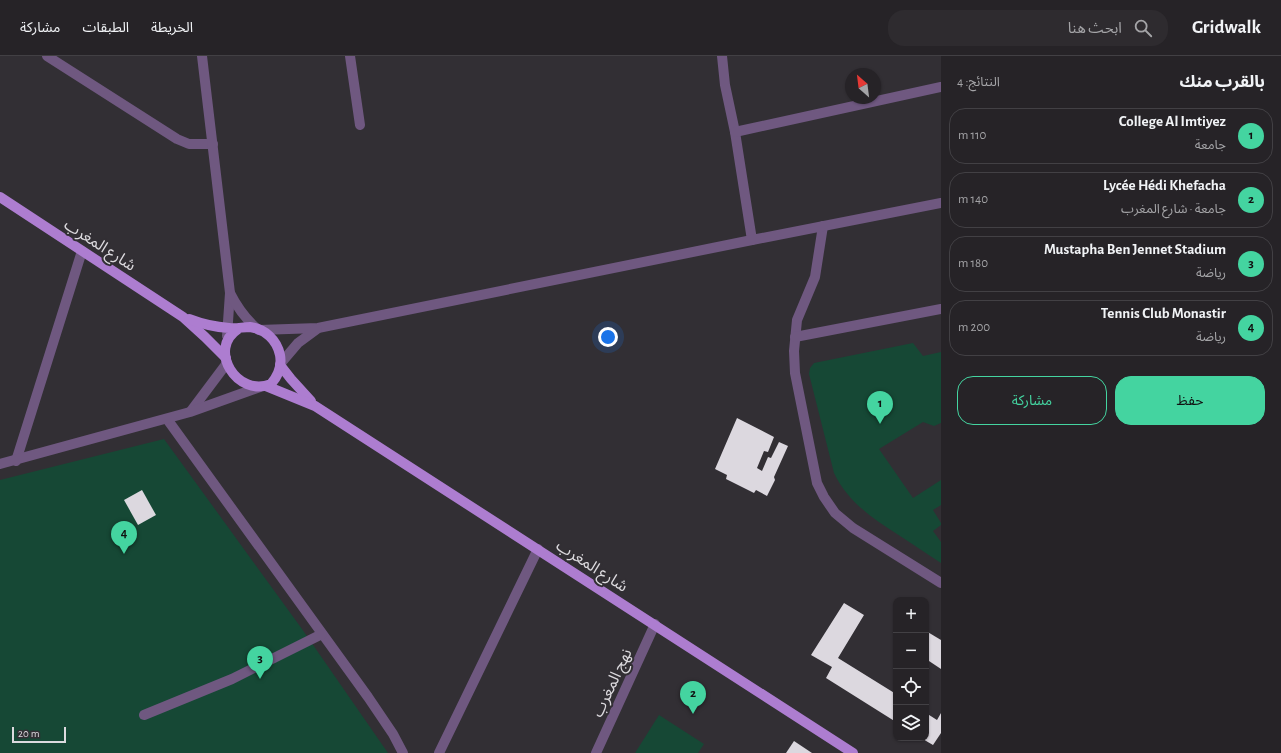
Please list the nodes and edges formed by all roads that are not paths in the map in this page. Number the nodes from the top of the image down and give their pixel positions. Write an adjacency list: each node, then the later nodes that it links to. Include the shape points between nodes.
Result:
1 (46, 56): 8 (street, via 177,139 190,144)
2 (202, 56): 8 (street)
3 (350, 56): 6 (street)
4 (722, 56): 7 (street)
5 (941, 87): 7 (street)
6 (360, 125)
7 (735, 132): 12 (street)
8 (213, 144): 14 (street)
9 (0, 197): 13 (main road, شارع المغرب)
10 (941, 204): 11 (street)
11 (822, 226): 12 (street); 21 (street, via 815,277 797,320)
12 (752, 240): 18 (street)
13 (82, 251): 16 (main road, شارع المغرب); 29 (street)
14 (230, 293): 17 (street); 20 (street, via 245,318)
15 (941, 309): 21 (street)
16 (183, 317): 17 (main road, شارع المغرب); 23 (main road, شارع المغرب, via 206,337)
17 (227, 328): 19 (main road, شارع المغرب); 22 (street)
18 (318, 328): 20 (street); 24 (street, via 298,343)
19 (238, 329): 20 (main road, شارع المغرب); 22 (main road, via 233,332)
20 (257, 329): 24 (main road, شارع المغرب, via 274,341 279,352)
21 (795, 337): 32 (street, via 795,373 817,483 824,497 835,513 852,528)
22 (226, 347): 23 (main road)
23 (226, 361): 25 (main road, شارع المغرب, via 232,373 240,380 250,385); 27 (street)
24 (280, 364): 25 (main road, via 275,379 271,384); 26 (main road, شارع المغرب)
25 (263, 386): 26 (main road, شارع المغرب); 27 (street)
26 (315, 406): 31 (main road, شارع المغرب)
27 (190, 412): 28 (street)
28 (167, 418): 29 (street); 34 (street)
29 (16, 461): 30 (street)
30 (0, 464)
31 (538, 549): 33 (main road, شارع المغرب); 37 (street)
32 (941, 583)
33 (655, 624): 38 (street, نهج المغرب); 39 (main road, شارع المغرب)
34 (322, 634): 35 (street, via 232,679); 36 (street, via 368,697)
35 (144, 715)
36 (403, 753)
37 (439, 753)
38 (596, 753)
39 (853, 753)

